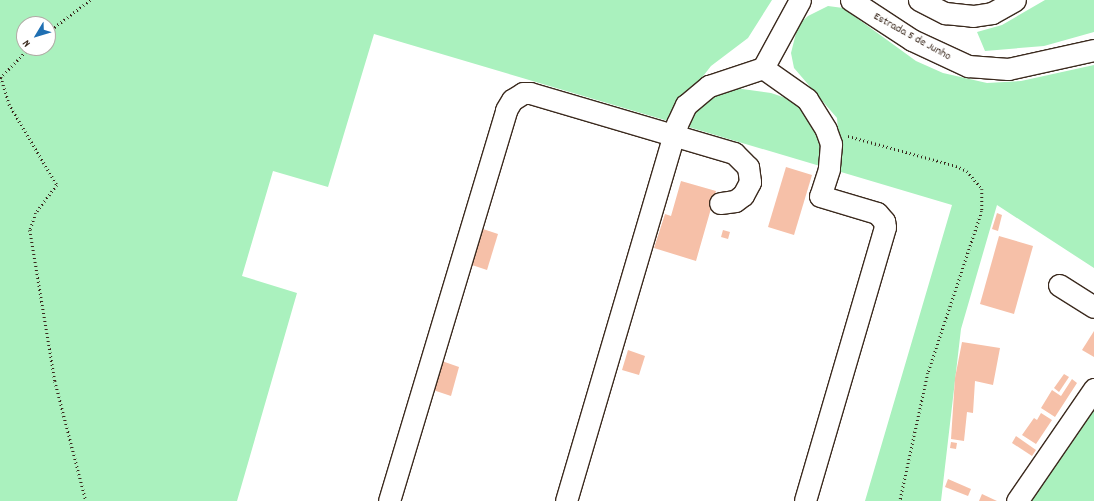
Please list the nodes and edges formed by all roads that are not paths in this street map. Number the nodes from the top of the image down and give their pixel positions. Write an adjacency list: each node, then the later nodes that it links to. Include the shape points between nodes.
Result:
1 (800, 0): 6 (street)
2 (851, 0): 5 (street, Estrada 5 de Junho, via 912,40 968,66 1008,69)
3 (919, 0): 4 (street, via 945,13 973,16 992,13)
4 (1015, 0)
5 (1094, 50)
6 (762, 68): 7 (street, via 727,78 695,96 686,105); 14 (street, via 806,99 824,124 831,144 829,169 820,196 876,213 884,221 885,227)
7 (672, 135): 8 (street, via 742,158 750,174 748,188 735,201); 12 (street, via 530,93 518,95 508,104); 13 (street)
8 (720, 203)
9 (1059, 285): 10 (street)
10 (1094, 307)
11 (1094, 389): 15 (street)
12 (390, 501)
13 (566, 501)
14 (805, 501)
15 (1018, 501)

